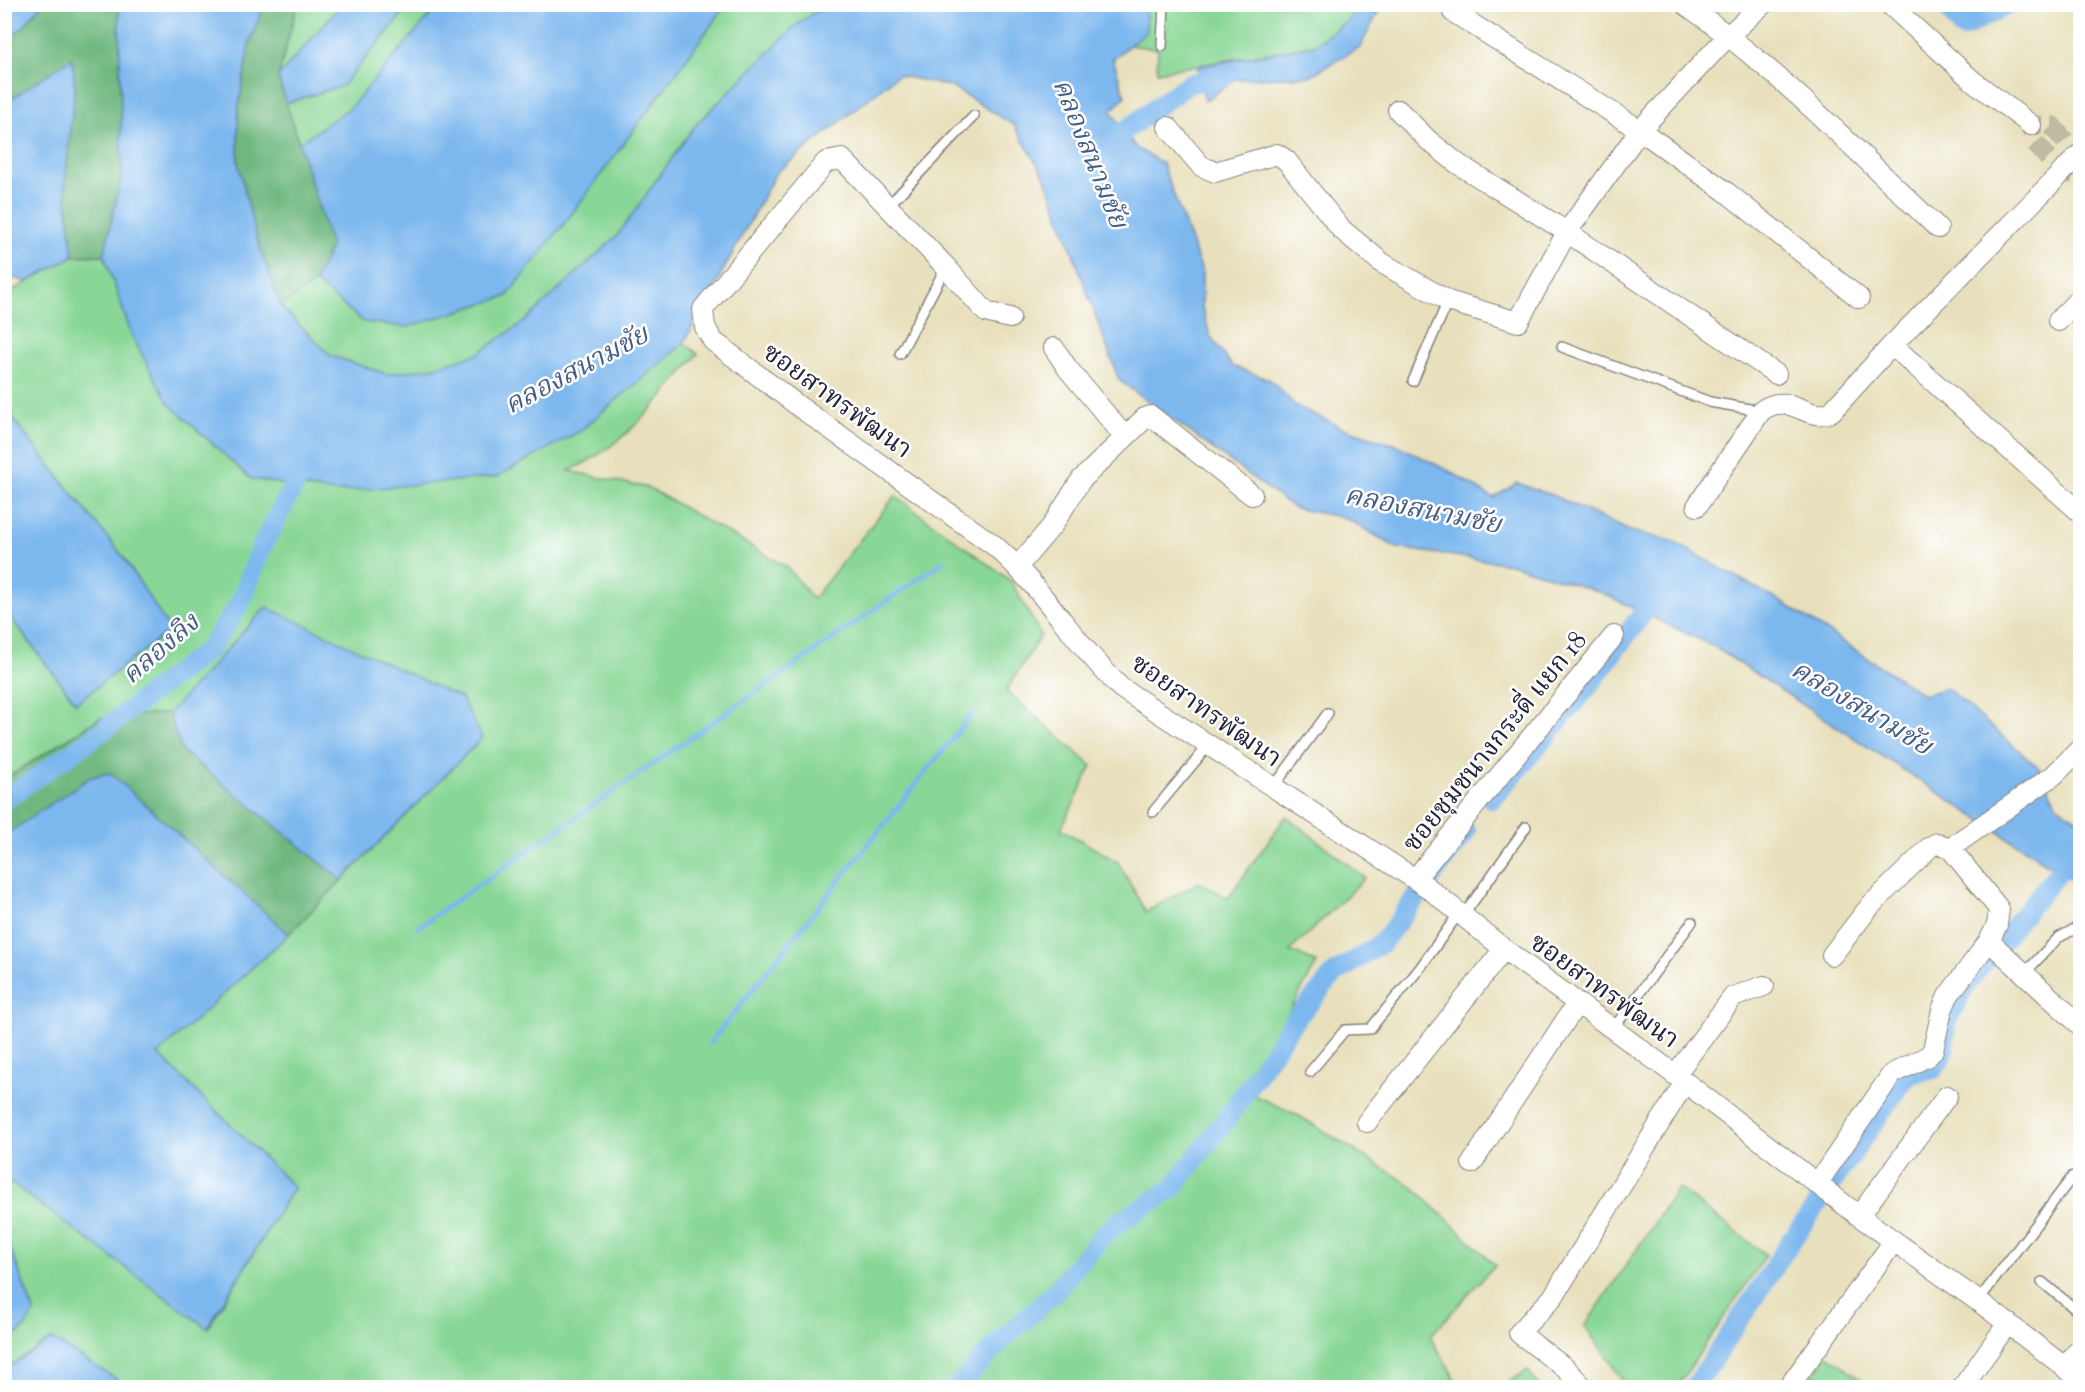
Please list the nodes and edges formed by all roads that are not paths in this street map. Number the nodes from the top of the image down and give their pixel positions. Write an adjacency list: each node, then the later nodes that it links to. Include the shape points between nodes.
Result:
1 (1164, 4): 7 (lane)
2 (1685, 4): 6 (street)
3 (1763, 4): 6 (street)
4 (1889, 4): 10 (street, via 1973,81)
5 (1453, 12): 12 (street)
6 (1728, 34): 12 (street); 15 (street)
7 (1162, 46)
8 (1398, 110): 16 (street, via 1458,164)
9 (974, 116): 14 (lane)
10 (2031, 126)
11 (1168, 127): 20 (street, via 1201,166 1215,172 1277,154 1341,229 1382,263)
12 (1640, 130): 16 (street); 18 (street, via 1725,191)
13 (2080, 154): 23 (street)
14 (888, 206): 17 (street, ซอยสาทรพัฒนา); 34 (street, ซอยสาทรพัฒนา, via 842,159 826,162 703,309 705,327 713,341 730,355)
15 (1938, 228)
16 (1567, 232): 20 (street, via 1518,322); 27 (street)
17 (946, 267): 21 (street, ซอยสาทรพัฒนา, via 986,312); 26 (lane)
18 (1859, 298)
19 (2080, 298): 22 (street)
20 (1448, 301): 28 (lane)
21 (1010, 318)
22 (2058, 321)
23 (1892, 345): 29 (street, via 1832,411 1824,415 1782,402); 32 (street)
24 (1562, 347): 29 (lane, via 1710,402)
25 (1054, 348): 30 (street)
26 (900, 354)
27 (1776, 374)
28 (1413, 381)
29 (1761, 411): 33 (street)
30 (1124, 436): 31 (street, via 1151,416); 34 (street, via 1081,480 1052,526)
31 (1252, 495)
32 (2076, 500)
33 (1697, 506)
34 (1018, 566): 37 (street, ซอยสาทรพัฒนา, via 1121,688)
35 (1614, 636): 43 (street, ซอยชุมชนางกระดี่ แยก 18)
36 (1328, 713): 39 (lane)
37 (1209, 746): 39 (street, ซอยสาทรพัฒนา); 40 (lane)
38 (2080, 749): 42 (street, via 2054,775)
39 (1272, 789): 43 (street, ซอยสาทรพัฒนา)
40 (1154, 812)
41 (1526, 827): 44 (lane)
42 (1950, 848): 47 (street, via 1999,909); 49 (street, via 1943,843 1930,847 1871,905)
43 (1421, 883): 44 (street, ซอยสาทรพัฒนา)
44 (1461, 915): 48 (street, ซอยสาทรพัฒนา); 55 (lane, via 1370,1029 1345,1030)
45 (1692, 922): 54 (lane)
46 (2080, 926): 50 (lane, via 2058,938)
47 (1993, 945): 50 (street); 61 (street, via 1948,996 1933,1050 1892,1074)
48 (1504, 949): 52 (street, ซอยสาทรพัฒนา); 58 (street)
49 (1832, 956)
50 (2024, 974): 53 (street)
51 (1764, 986): 56 (street, via 1733,997)
52 (1577, 1003): 54 (street, ซอยสาทรพัฒนา); 59 (street)
53 (2080, 1025)
54 (1613, 1029): 56 (street, ซอยสาทรพัฒนา)
55 (1310, 1072)
56 (1680, 1079): 61 (street, ซอยสาทรพัฒนา); 70 (street, via 1553,1297 1519,1333)
57 (1947, 1096): 62 (street)
58 (1366, 1122)
59 (1472, 1163)
60 (2073, 1176): 65 (lane)
61 (1823, 1188): 62 (street, ซอยสาทรพัฒนา)
62 (1859, 1216): 63 (street, ซอยสาทรพัฒนา)
63 (1894, 1241): 65 (street, ซอยสาทรพัฒนา); 71 (street)
64 (2042, 1282): 66 (lane)
65 (1978, 1301): 67 (street, ซอยสาทรพัฒนา)
66 (2080, 1313)
67 (2008, 1323): 69 (street, ซอยสาทรพัฒนา); 72 (street)
68 (2080, 1348): 69 (street)
69 (2073, 1373)
70 (1584, 1388)
71 (1788, 1388)
72 (1962, 1388)

